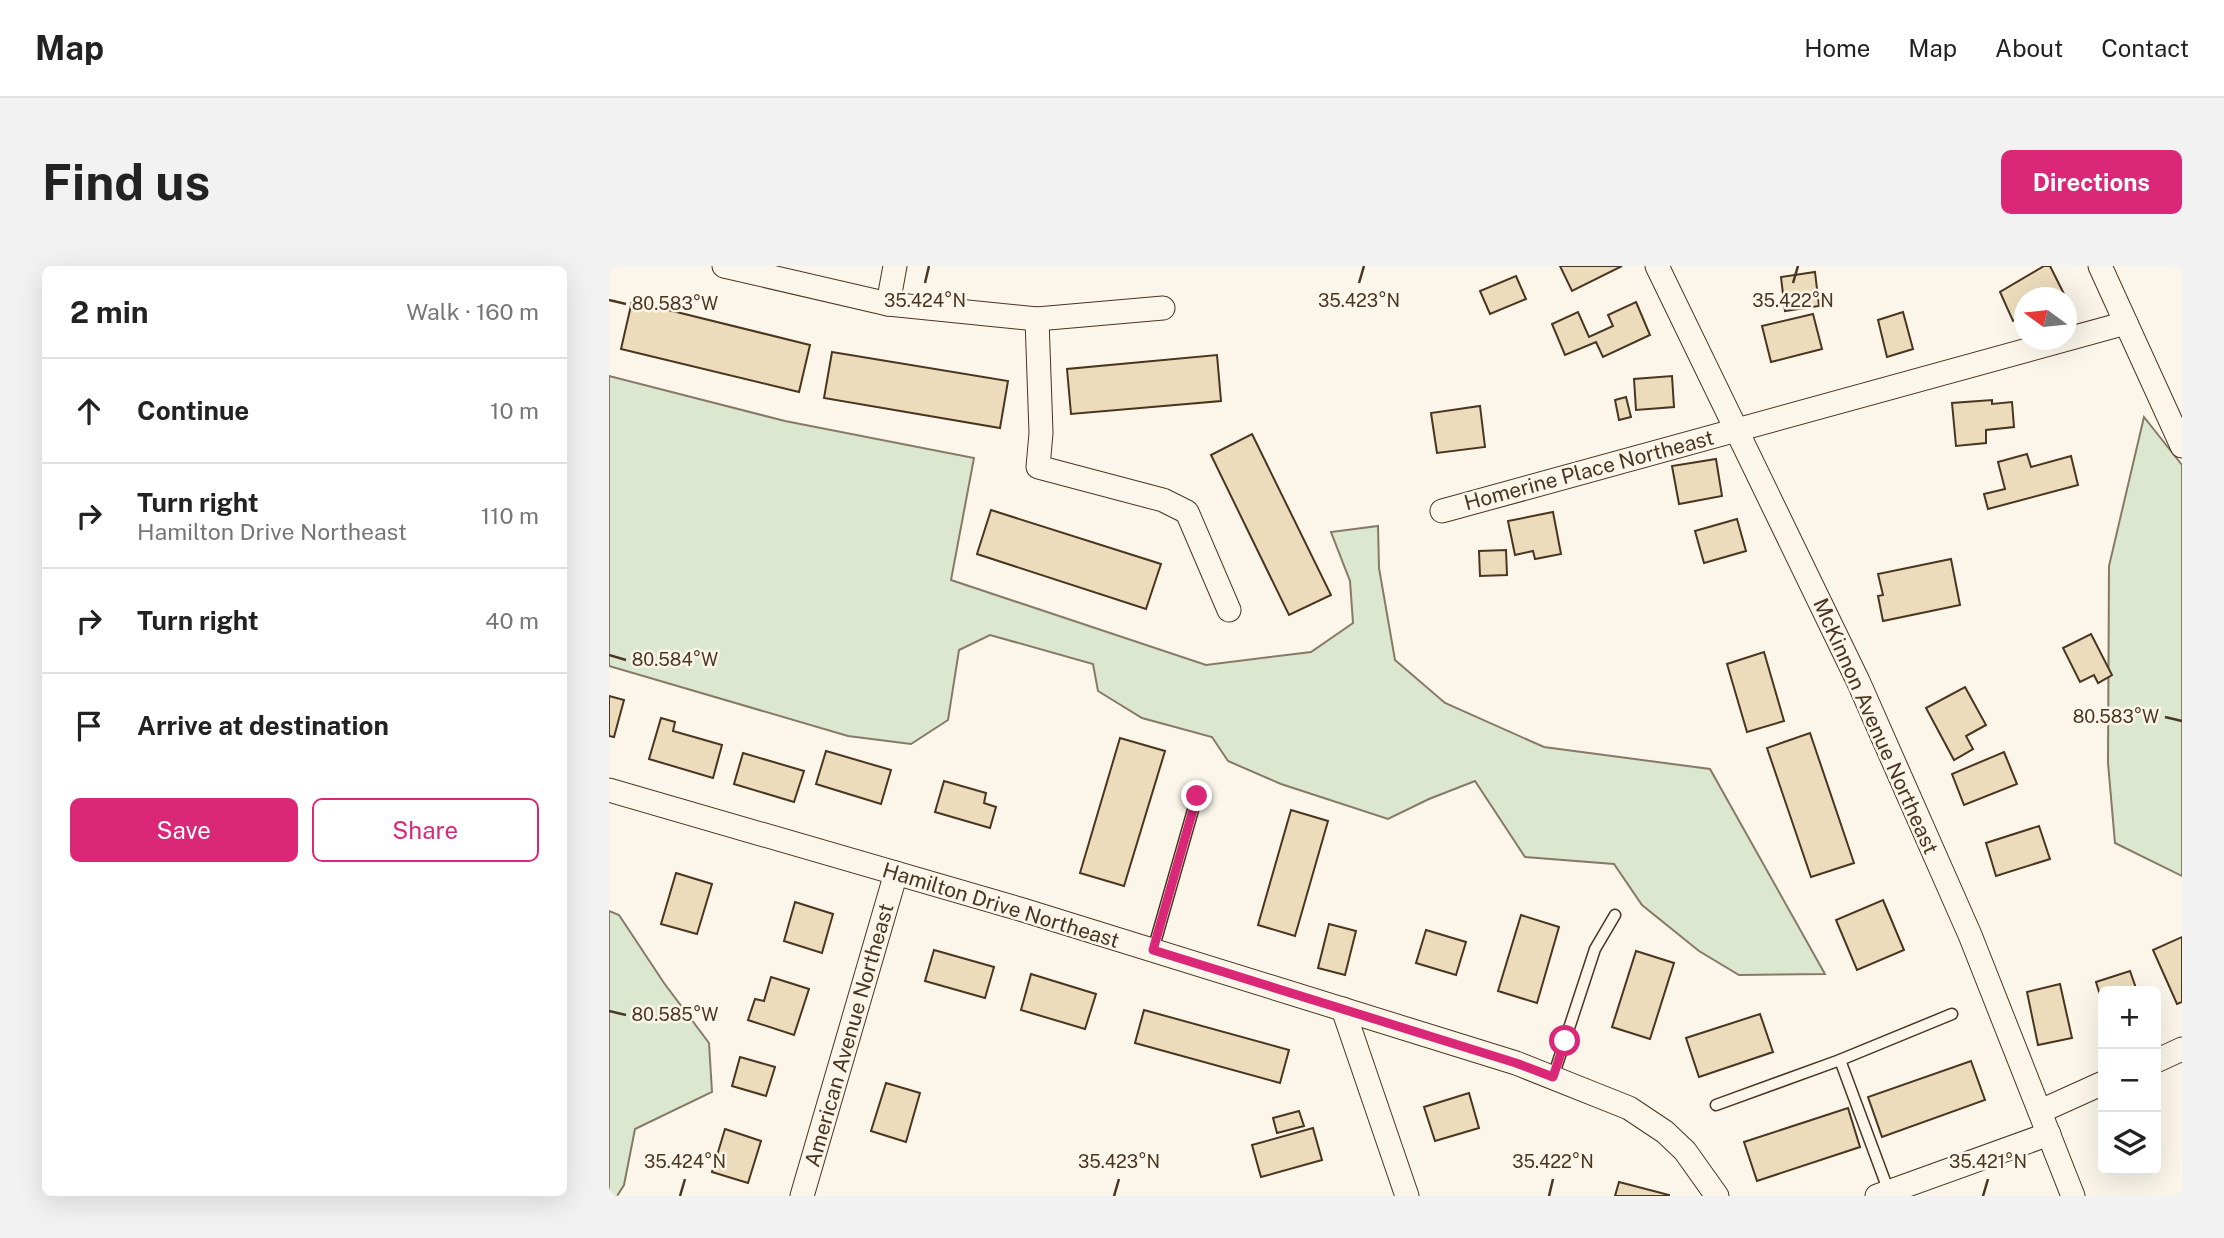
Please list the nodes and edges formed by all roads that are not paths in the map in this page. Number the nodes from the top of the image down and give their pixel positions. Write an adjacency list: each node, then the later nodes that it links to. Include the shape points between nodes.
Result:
1 (724, 266): 5 (street)
2 (895, 266): 5 (street)
3 (1657, 266): 9 (street, McKinnon Avenue Northeast)
4 (2100, 266): 8 (street)
5 (888, 304): 7 (street)
6 (1163, 308): 7 (street)
7 (1037, 319): 12 (street, via 1038,467 1163,500 1187,512)
8 (2126, 323): 9 (street, Homerine Place Northeast); 10 (street)
9 (1737, 430): 11 (street, Homerine Place Northeast); 26 (street, McKinnon Avenue Northeast, via 1858,681 1970,935)
10 (2182, 446)
11 (1442, 511)
12 (1229, 610)
13 (609, 790): 15 (street, Hamilton Drive Northeast)
14 (1197, 796): 17 (lane)
15 (896, 873): 17 (street, Hamilton Drive Northeast); 29 (street, American Avenue Northeast)
16 (1615, 915): 23 (lane, via 1595,949)
17 (1153, 950): 18 (street, Hamilton Drive Northeast)
18 (1343, 1009): 23 (street, Hamilton Drive Northeast); 30 (street)
19 (1952, 1014): 22 (lane)
20 (2182, 1049): 21 (street)
21 (2161, 1059)
22 (1840, 1060): 25 (lane); 28 (lane)
23 (1553, 1077): 31 (street, Hamilton Drive Northeast, via 1629,1108 1665,1132 1685,1151)
24 (2098, 1085): 26 (street)
25 (1716, 1105)
26 (2041, 1111): 27 (street, McKinnon Avenue Northeast)
27 (2049, 1134): 28 (street); 32 (street, McKinnon Avenue Northeast)
28 (1883, 1194)
29 (802, 1196)
30 (1407, 1196)
31 (1717, 1196)
32 (2073, 1196)

